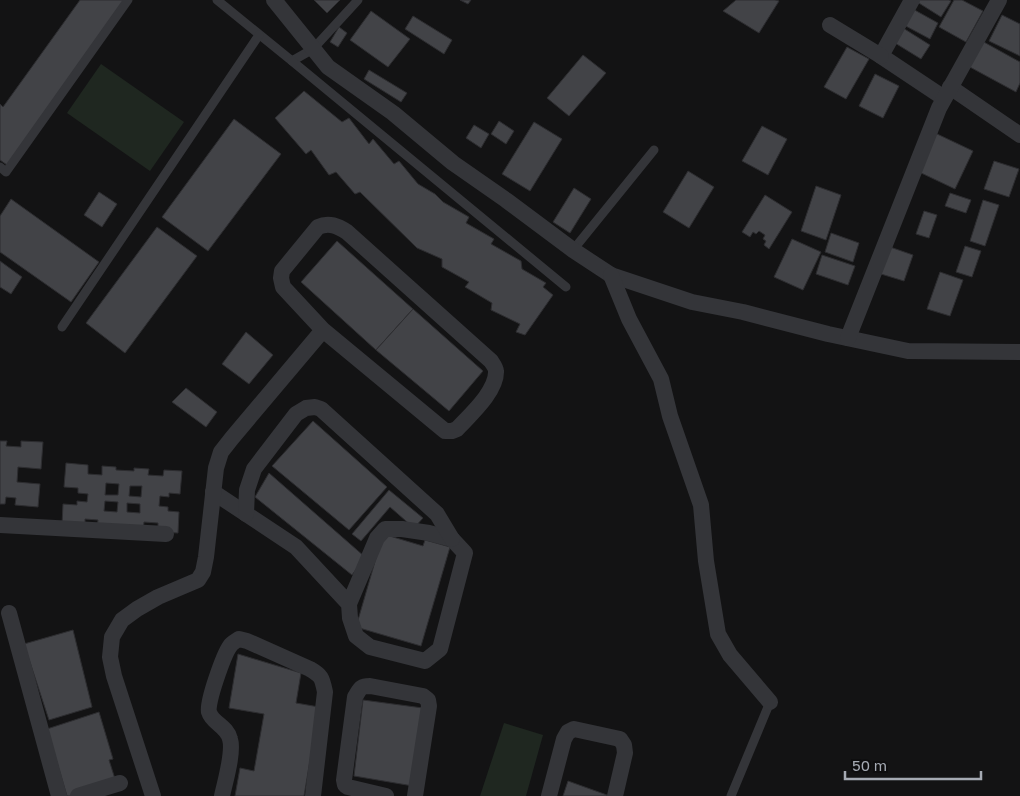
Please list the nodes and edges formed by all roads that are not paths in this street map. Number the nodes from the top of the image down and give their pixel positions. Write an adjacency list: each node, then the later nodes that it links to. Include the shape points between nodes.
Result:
1 (128, 0): 15 (lane, via 6,172)
2 (217, 0): 8 (lane)
3 (274, 0): 9 (street)
4 (358, 0): 9 (lane)
5 (912, 0): 10 (street)
6 (999, 0): 12 (street)
7 (830, 25): 10 (street)
8 (259, 35): 11 (lane); 19 (lane)
9 (313, 48): 11 (lane); 16 (street, via 328,67)
10 (882, 56): 12 (street)
11 (292, 61): 18 (lane)
12 (947, 93): 13 (street); 21 (street)
13 (1020, 135)
14 (654, 150): 16 (lane)
15 (0, 167)
16 (573, 250): 17 (street)
17 (611, 276): 21 (street, via 692,302); 30 (street, via 629,319 661,379 670,416 701,504 718,634 730,655)
18 (566, 287)
19 (62, 328)
20 (323, 330): 20 (street, via 282,287 281,278 282,271 324,224 347,232 491,361 496,370 495,379 488,394 457,429 445,431); 23 (street, via 221,452)
21 (848, 338): 22 (street, via 908,351)
22 (1020, 352)
23 (213, 492): 24 (street); 34 (street, via 206,557 198,580 137,609 122,620 112,637 110,657 114,676)
24 (246, 514): 27 (street, via 247,490 254,468 296,414 315,407 437,514); 28 (street, via 296,547)
25 (0, 525): 26 (street)
26 (166, 534)
27 (452, 539): 28 (street, via 430,533 385,529 377,538); 28 (street, via 465,553 440,649 424,662 370,647 356,636)
28 (349, 604)
29 (9, 613): 32 (street)
30 (770, 702): 41 (lane)
31 (120, 783): 33 (street)
32 (59, 796)
33 (78, 796)
34 (152, 796)
35 (222, 796): 36 (street, via 230,738 208,711 209,701 226,654 231,644 239,639 310,669 322,679 325,692)
36 (313, 796)
37 (386, 796): 38 (street, via 348,787 344,780 355,697 364,686 423,696 428,700)
38 (415, 796)
39 (549, 796): 40 (street, via 564,739 574,729 620,739 624,745)
40 (615, 796)
41 (731, 796)

